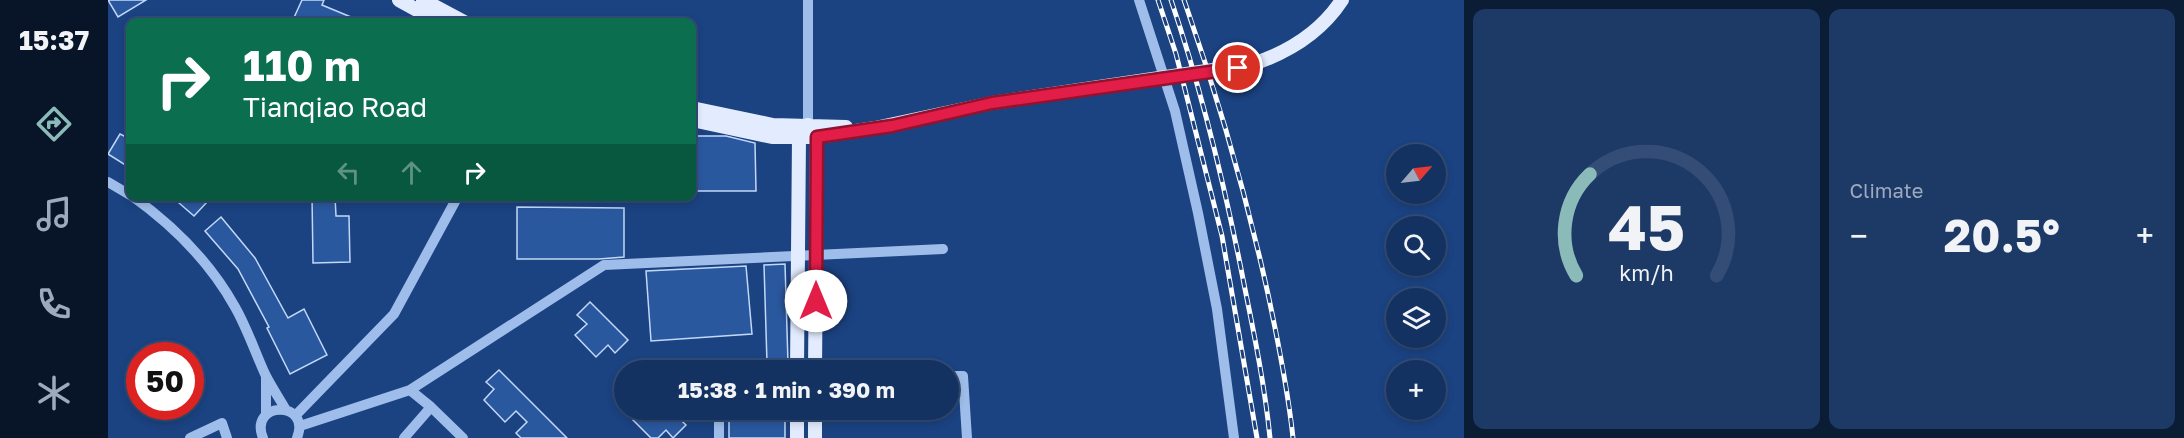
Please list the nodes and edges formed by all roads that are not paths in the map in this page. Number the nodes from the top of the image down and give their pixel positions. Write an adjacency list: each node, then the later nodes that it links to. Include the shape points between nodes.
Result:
1 (399, 0): 6 (main road)
2 (423, 0): 7 (main road)
3 (808, 0): 10 (street)
4 (1139, 0): 42 (street, via 1175,111 1198,213 1217,309)
5 (1342, 0): 11 (main road, bridge, via 1307,37 1282,53 1253,64 992,103)
6 (432, 18)
7 (457, 18)
8 (696, 109): 10 (main road, via 773,125)
9 (696, 121): 12 (main road, via 772,137)
10 (808, 125): 11 (main road); 12 (main road); 13 (main road)
11 (875, 128): 13 (main road)
12 (799, 137): 13 (main road); 20 (main road)
13 (817, 137): 19 (main road)
14 (108, 182): 15 (street)
15 (126, 193)
16 (138, 201): 23 (street, via 187,242 213,273 235,307)
17 (455, 201): 28 (street, via 394,314)
18 (943, 249): 19 (street)
19 (816, 255): 20 (street); 22 (main road)
20 (798, 256): 21 (main road); 25 (street, via 604,266)
21 (797, 360)
22 (815, 360)
23 (266, 375): 27 (street); 28 (street)
24 (959, 376): 41 (street, via 963,376)
25 (410, 390): 26 (street); 28 (street)
26 (431, 407): 36 (street); 37 (street)
27 (266, 415): 28 (street, via 275,410); 32 (street, via 261,425)
28 (294, 417): 35 (street)
29 (719, 420): 38 (street)
30 (797, 420): 39 (main road)
31 (815, 420): 40 (main road)
32 (262, 437)
33 (190, 438): 34 (street, via 222,423)
34 (227, 438)
35 (297, 438)
36 (404, 438)
37 (462, 438)
38 (718, 438)
39 (796, 438)
40 (814, 438)
41 (967, 438)
42 (1234, 438)

